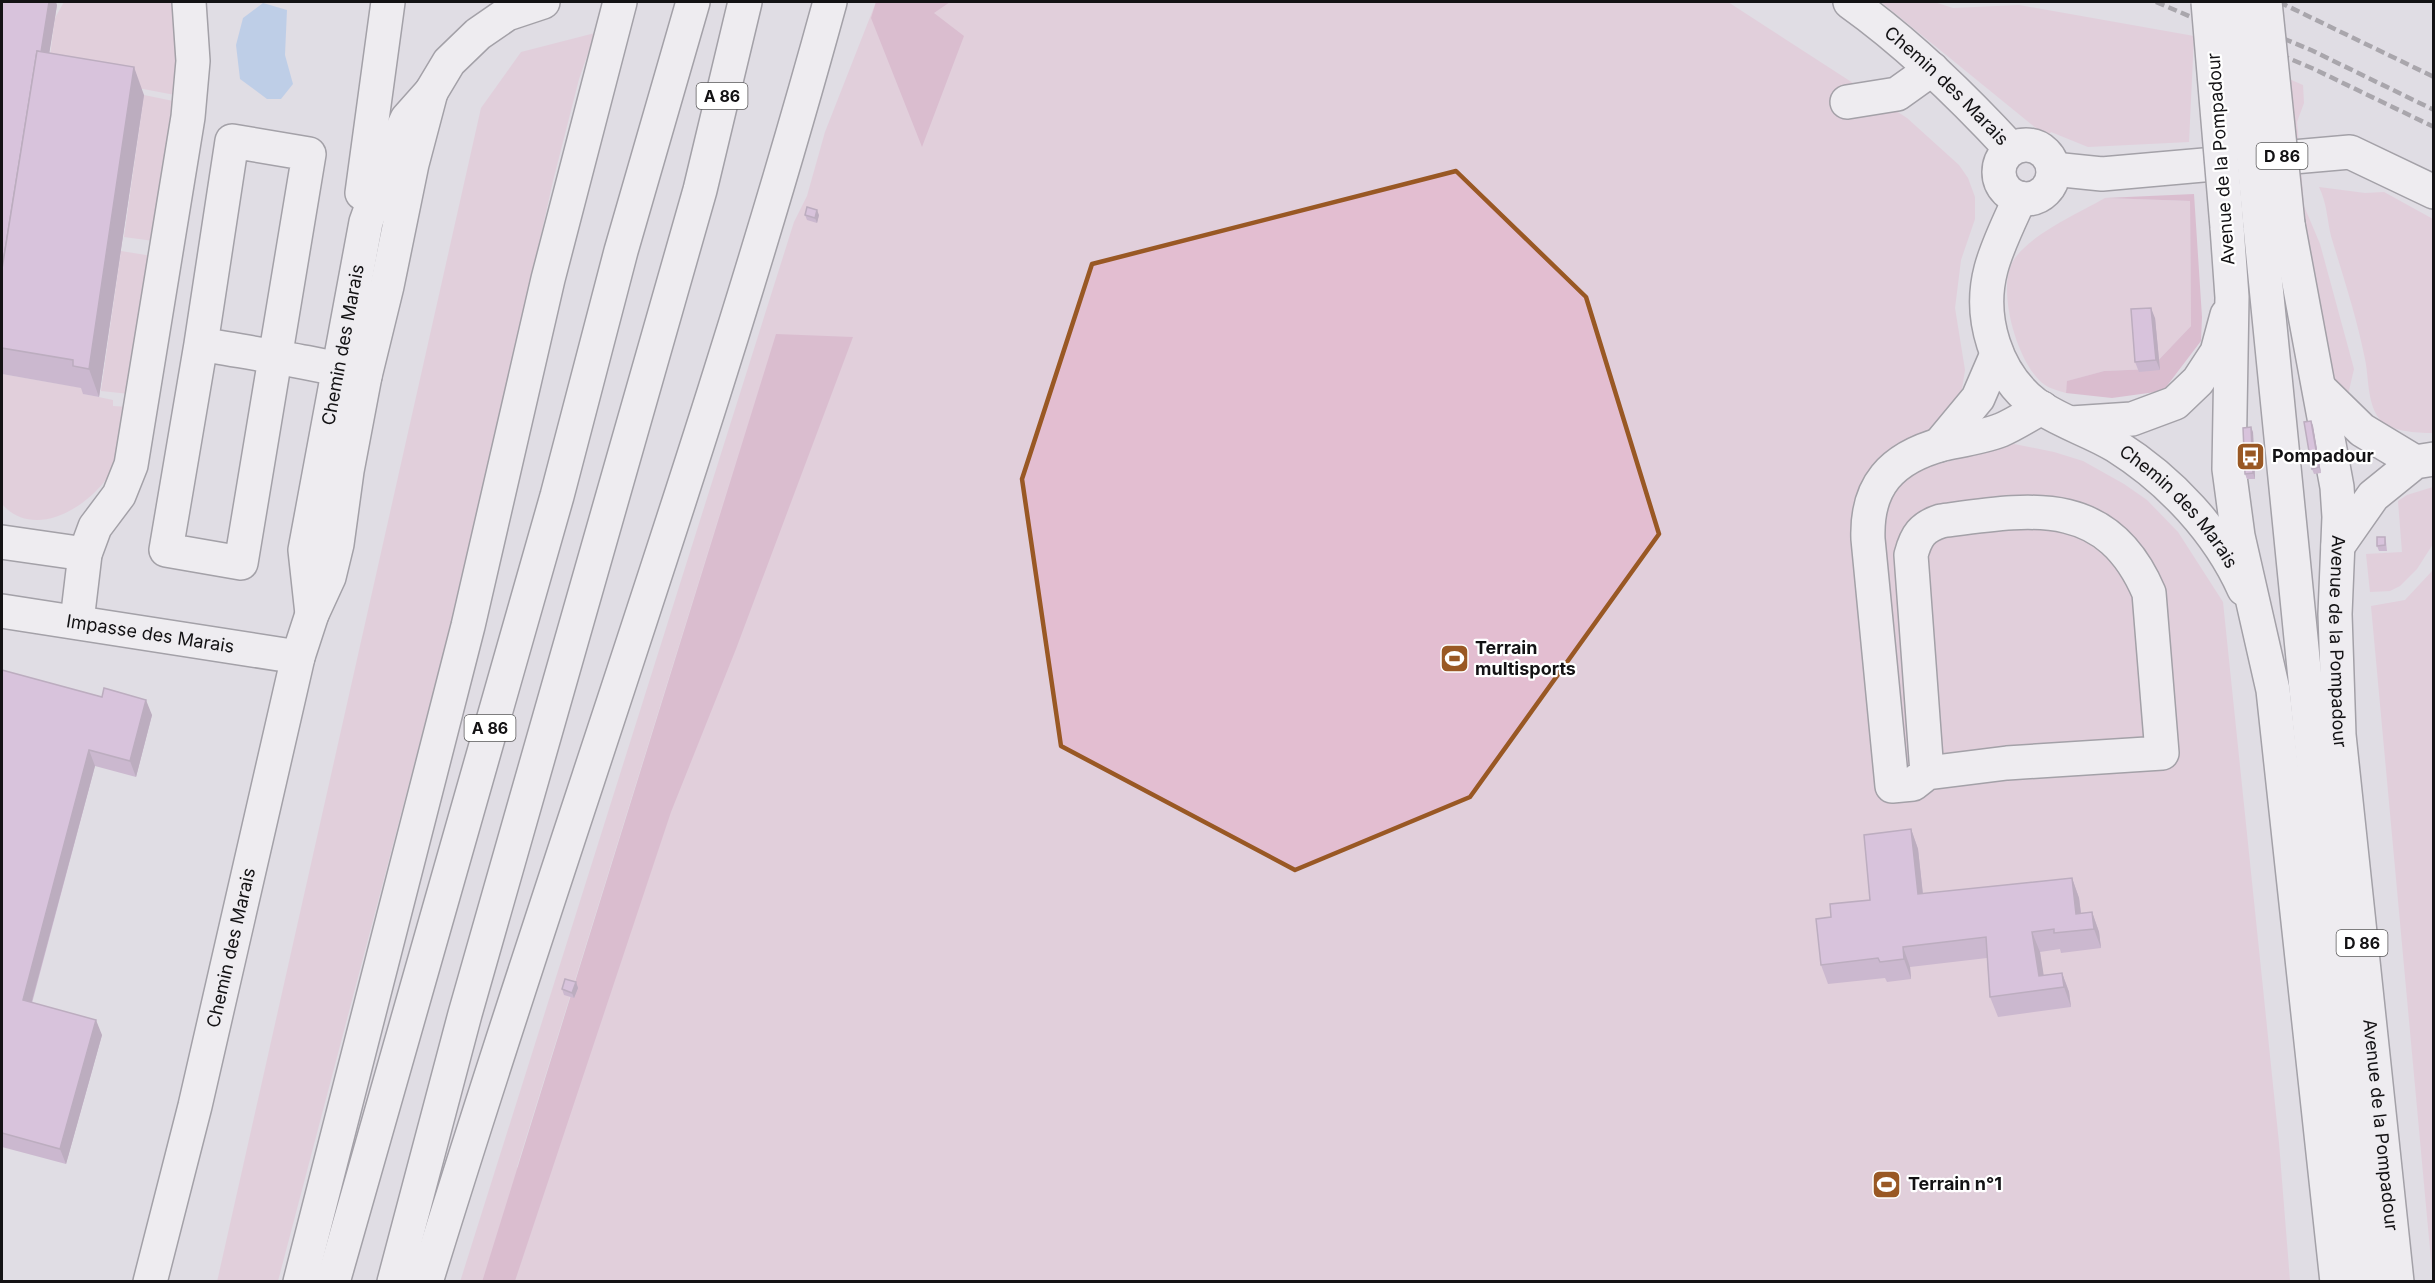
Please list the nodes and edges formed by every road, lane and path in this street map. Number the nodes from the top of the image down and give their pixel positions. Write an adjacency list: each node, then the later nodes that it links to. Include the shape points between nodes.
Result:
1 (189, 2): 34 (main road, via 193,51 188,117 131,465 119,495 95,527)
2 (388, 2): 20 (main road, via 362,191)
3 (543, 2): 13 (main road, Chemin des Marais, via 507,14 478,34 449,62)
4 (620, 2): 41 (main road, via 548,279 468,626)
5 (693, 2): 42 (main road, A 86, via 621,250 554,507)
6 (745, 2): 43 (main road, A 86, via 700,190 465,1014)
7 (830, 2): 44 (main road, via 770,211)
8 (1850, 2): 12 (main road, Chemin des Marais)
9 (2208, 2): 14 (main road, Avenue de la Pompadour, bridge)
10 (2239, 2): 21 (main road, Avenue de la Pompadour, bridge)
11 (2265, 2): 21 (main road, Avenue de la Pompadour / D 86, bridge, via 2275,88)
12 (1932, 69): 15 (main road, via 1897,94); 16 (main road, Chemin des Marais)
13 (431, 92): 20 (main road, Chemin des Marais, via 407,119); 26 (main road, Chemin des Marais, via 387,286)
14 (2217, 92): 21 (main road, bridge); 22 (main road, Avenue de la Pompadour, bridge)
15 (1847, 102)
16 (2011, 149): 17 (main road, via 2034,146 2047,154); 19 (main road, via 2001,161 1999,177 2006,191)
17 (2053, 169): 18 (main road, via 2102,174 2350,152); 19 (main road, via 2044,192 2029,199)
18 (2433, 192)
19 (2020, 198): 24 (main road, Chemin des Marais, via 1990,270 1989,325)
20 (366, 222): 26 (main road, Chemin des Marais)
21 (2274, 225): 22 (main road); 27 (main road, Avenue de la Pompadour / D 86, via 2303,299); 46 (main road, Avenue de la Pompadour)
22 (2232, 297): 29 (main road, Chemin des Marais, via 2217,352 2198,381 2175,403 2132,418); 36 (main road, Avenue de la Pompadour, via 2229,469 2238,536)
23 (201, 344): 25 (main road); 25 (main road, via 232,141 309,154); 25 (main road, via 166,550 241,563)
24 (1997, 354): 28 (main road, Chemin des Marais, via 2020,391); 30 (main road, via 1978,398)
25 (275, 358): 26 (main road)
26 (351, 372): 38 (main road, Chemin des Marais, via 347,471 337,544 329,577)
27 (2320, 389): 31 (main road, via 2362,430); 33 (main road, Avenue de la Pompadour / D 86, via 2337,487)
28 (2042, 408): 29 (main road, Chemin des Marais); 30 (main road, via 2000,430)
29 (2071, 423): 36 (main road, Chemin des Marais, via 2115,445 2156,474 2205,525 2230,558)
30 (1939, 445): 39 (main road, via 1918,453 1884,477 1872,498 1867,522 1892,786 1913,784)
31 (2424, 461): 33 (main road, via 2373,496)
32 (2, 542): 34 (main road)
33 (2338, 546): 47 (main road, Avenue de la Pompadour / D 86, via 2335,614 2339,735)
34 (85, 554): 37 (main road)
35 (2, 611): 37 (main road, Impasse des Marais)
36 (2257, 618): 45 (main road, Avenue de la Pompadour, via 2273,690)
37 (77, 621): 38 (main road, Impasse des Marais)
38 (298, 657): 40 (main road, Chemin des Marais, via 195,1106)
39 (1927, 773): 39 (main road, via 2007,763 2162,753 2149,593 2120,543 2086,524 2045,511 1941,521 1920,532 1911,555)
40 (150, 1281)
41 (300, 1281)
42 (333, 1281)
43 (394, 1281)
44 (426, 1281)
45 (2337, 1281)
46 (2365, 1281)
47 (2397, 1281)

